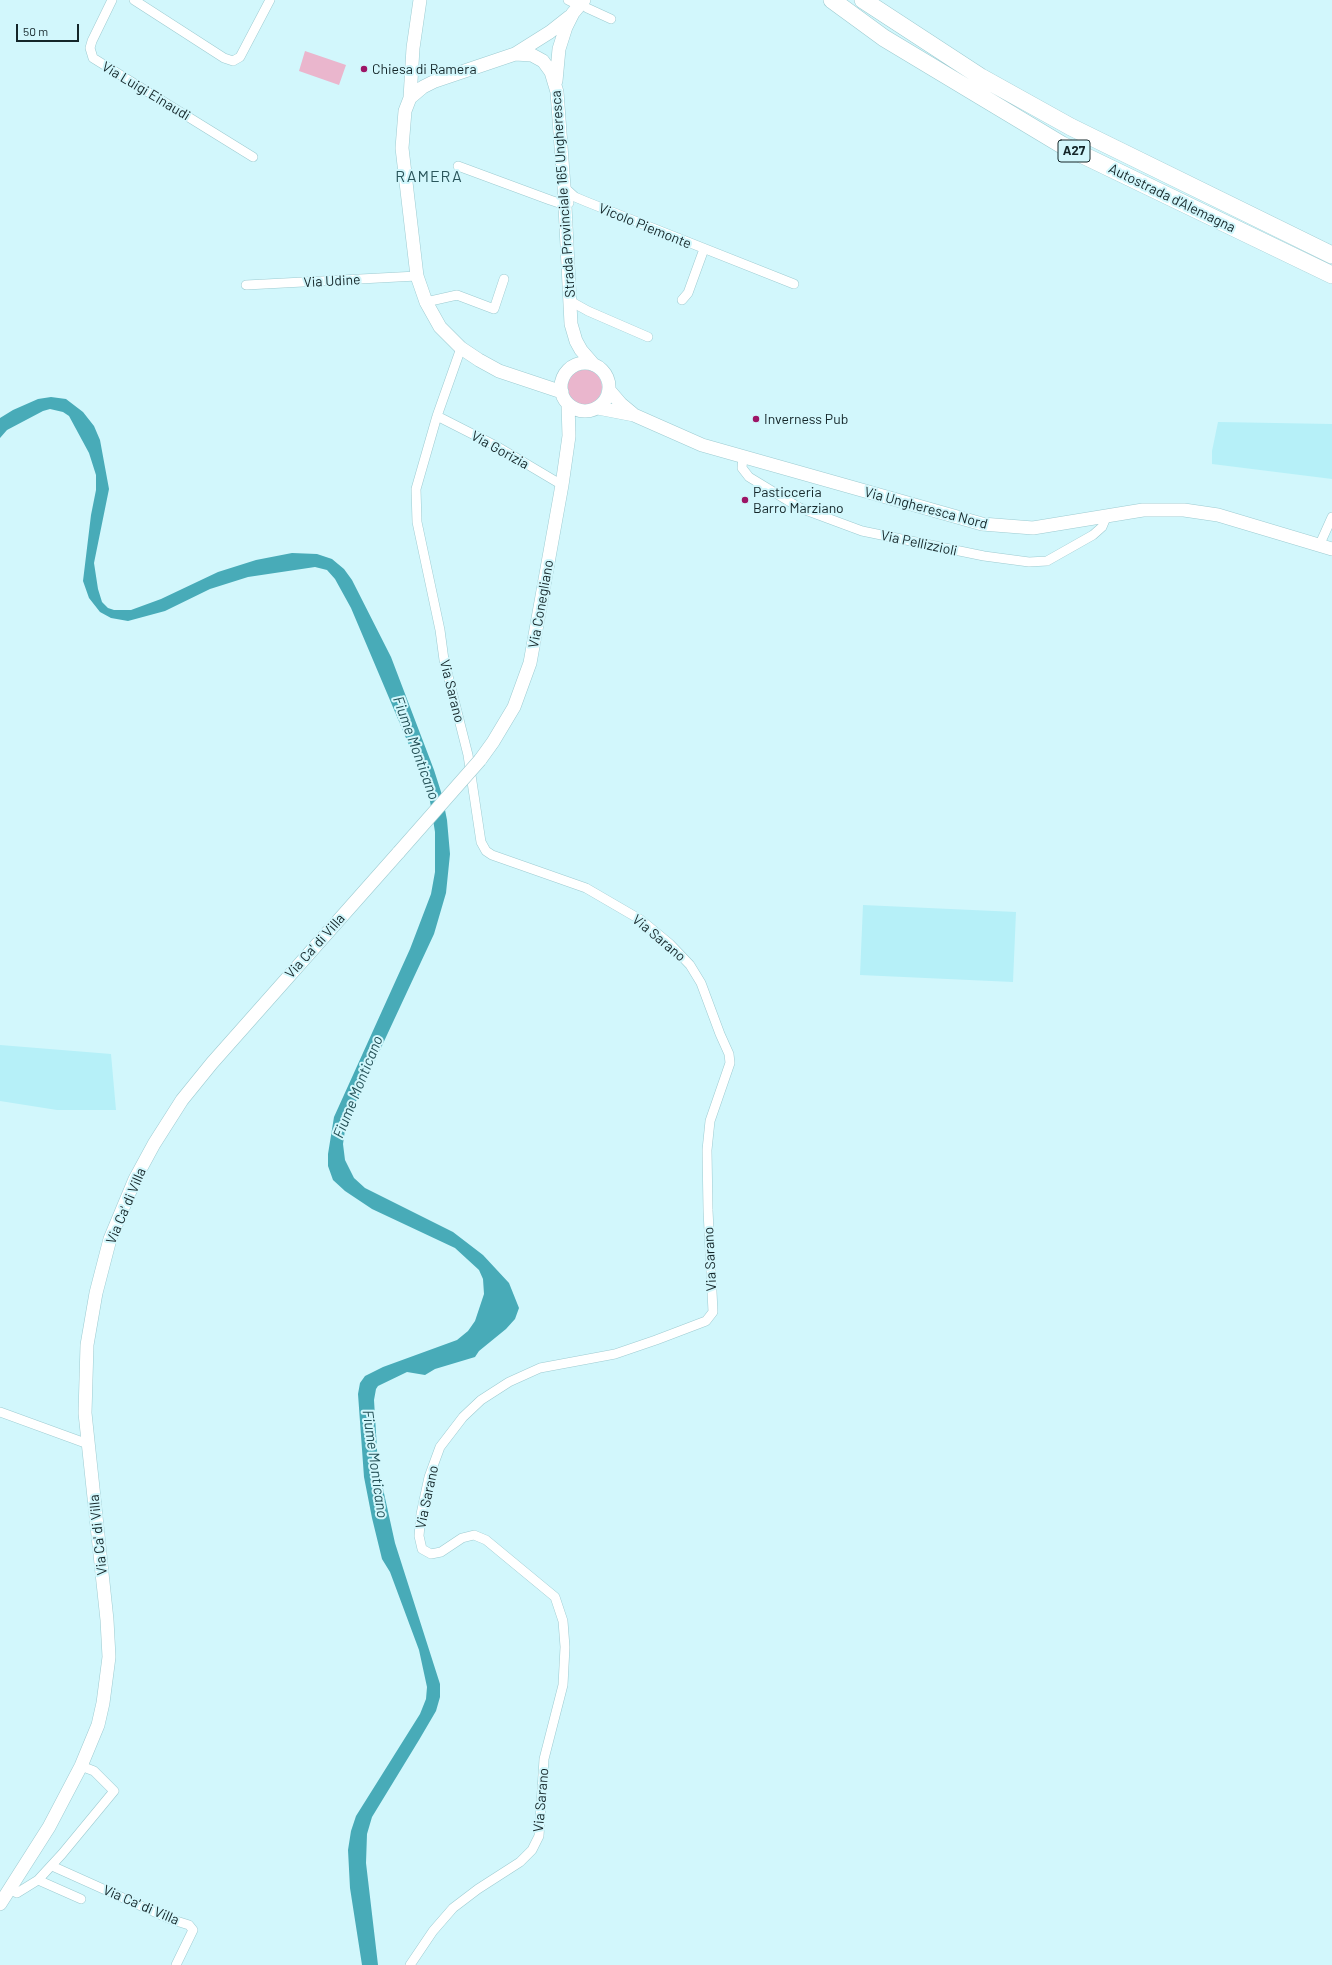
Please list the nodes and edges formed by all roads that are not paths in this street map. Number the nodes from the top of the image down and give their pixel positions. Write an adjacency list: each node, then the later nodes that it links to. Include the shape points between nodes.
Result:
1 (112, 0): 14 (street, Via Luigi Einaudi, via 92,41 90,48 93,58)
2 (134, 0): 3 (street, via 224,58 233,61 240,57)
3 (270, 0)
4 (420, 0): 10 (main road)
5 (832, 0): 21 (highway, Autostrada d'Alemagna / A27, via 884,38 1062,145)
6 (863, 0): 20 (highway, Autostrada d'Alemagna / A27, via 981,76 1071,127)
7 (577, 5): 8 (street); 9 (main road, via 550,32); 12 (main road, via 559,49)
8 (611, 19)
9 (515, 54): 11 (main road, Strada Provinciale 165 Ungheresca); 12 (main road, Strada Provinciale 165 Ungheresca, via 532,55 543,61)
10 (412, 59): 11 (main road, via 417,74); 13 (main road)
11 (435, 81): 13 (main road, Strada Provinciale 165 Ungheresca)
12 (556, 84): 16 (main road, Strada Provinciale 165 Ungheresca)
13 (410, 98): 22 (main road, via 405,111 402,148)
14 (253, 157)
15 (458, 166): 18 (street)
16 (564, 187): 17 (street, Vicolo Piemonte, via 575,197); 18 (main road, Strada Provinciale 165 Ungheresca)
17 (586, 202): 18 (street, Vicolo Piemonte, via 571,202); 19 (street, Vicolo Piemonte)
18 (565, 205): 27 (main road, Strada Provinciale 165 Ungheresca)
19 (704, 249): 24 (street, Vicolo Piemonte); 26 (street, Vicolo Piemonte, via 688,293)
20 (1332, 255)
21 (1332, 275)
22 (417, 276): 25 (street, Via Udine); 28 (main road)
23 (504, 279): 28 (street, via 494,308 457,295)
24 (794, 284)
25 (246, 285)
26 (682, 300)
27 (570, 301): 29 (street); 30 (main road, Strada Provinciale 165 Ungheresca)
28 (426, 302): 32 (main road, via 440,327)
29 (588, 311): 30 (street); 31 (street)
30 (571, 314): 33 (main road, Strada Provinciale 165 Ungheresca, via 576,341)
31 (648, 337)
32 (461, 348): 35 (main road, via 499,371); 39 (street, Via Sarano)
33 (594, 365): 34 (main road, via 606,375); 35 (main road, via 580,364 567,372)
34 (609, 390): 37 (main road, Via Conegliano, via 607,397); 38 (main road, Via Ungheresca Nord)
35 (562, 392): 36 (main road, Via Conegliano)
36 (568, 404): 37 (main road, via 580,411); 40 (main road, Via Conegliano)
37 (592, 409): 38 (main road, Via Ungheresca Nord); 40 (main road, Via Conegliano)
38 (634, 415): 41 (main road, Via Ungheresca Nord, via 693,442)
39 (437, 416): 42 (street, Via Gorizia, via 498,447); 57 (street, Via Sarano, via 416,489 417,522 444,660 468,755 481,842 492,855 586,888 641,920 670,944 690,965 700,983 729,1054 730,1063 710,1121 707,1150 713,1312 706,1322 615,1354 540,1368 510,1382 481,1400 463,1417 440,1447 429,1477 420,1514 419,1536 422,1549 431,1554 441,1552 462,1538 474,1535 486,1540 555,1597 563,1621 565,1647 563,1685 544,1759 539,1836 532,1850 520,1862 453,1908 433,1931)
40 (569, 436): 42 (main road, Via Conegliano)
41 (742, 456): 43 (main road, Via Ungheresca Nord, via 982,524 1032,528); 43 (street, Via Pellizzioli, via 742,468 749,477 800,508 862,531 984,556 1029,562 1047,561 1093,535 1102,527)
42 (562, 485): 47 (main road, Via Conegliano, via 530,664 514,707)
43 (1107, 515): 45 (main road, Via Ungheresca Nord, via 1156,509 1201,512)
44 (1332, 517): 45 (street)
45 (1319, 546): 46 (main road, Via Ungheresca Nord)
46 (1332, 550)
47 (480, 760): 49 (main road, Via Ca' di Villa, bridge, via 198,1079 168,1121 135,1179 110,1239 96,1293 87,1345 85,1413)
48 (0, 1412): 49 (street)
49 (88, 1444): 50 (main road, Via Ca' di Villa, via 109,1657 98,1725)
50 (81, 1766): 51 (street, via 94,1771 114,1791); 53 (main road, Via Ca' di Villa, via 49,1827)
51 (52, 1866): 52 (street); 56 (street, Via Ca' di Villa, via 170,1919 189,1925 193,1930)
52 (38, 1880): 53 (street, via 17,1893); 54 (street)
53 (9, 1889): 55 (main road, Via Ca' di Villa)
54 (81, 1899)
55 (0, 1904)
56 (176, 1965)
57 (410, 1965)

